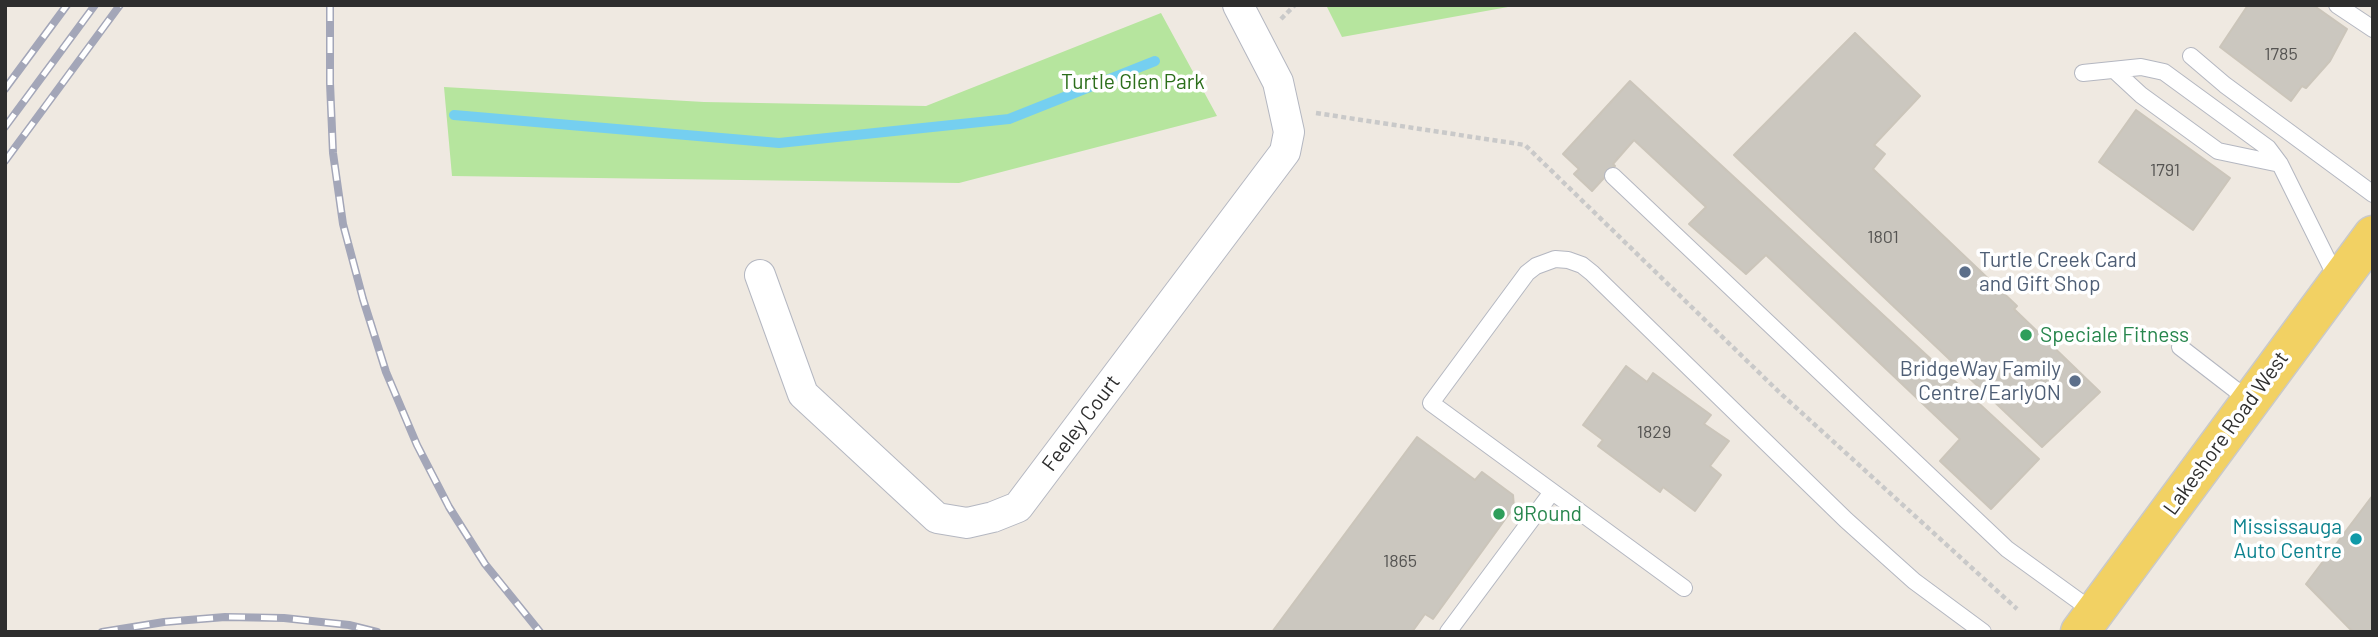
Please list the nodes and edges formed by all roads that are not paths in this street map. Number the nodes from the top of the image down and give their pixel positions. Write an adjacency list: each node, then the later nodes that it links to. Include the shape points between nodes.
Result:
1 (1238, 5): 11 (street, Feeley Court, via 1278,82 1289,132 1285,152 1018,507 967,523 937,518 803,394)
2 (2337, 5): 3 (lane)
3 (2373, 29)
4 (2191, 56): 9 (lane)
5 (2114, 70): 6 (lane); 7 (lane, via 2218,151); 7 (lane, via 2141,67 2164,72 2276,155)
6 (2083, 73)
7 (2280, 164): 12 (lane)
8 (1613, 176): 17 (lane)
9 (2373, 194)
10 (2373, 235): 12 (main road, Lakeshore Road West)
11 (760, 275)
12 (2338, 282): 14 (main road, Lakeshore Road West)
13 (2180, 347): 14 (lane)
14 (2250, 401): 17 (main road, Lakeshore Road West)
15 (1552, 492): 16 (lane); 18 (lane); 19 (lane, via 1432,403 1527,273 1545,261 1568,260 1592,273 1905,573)
16 (1684, 588)
17 (2087, 622)
18 (1448, 632)
19 (1983, 632)

